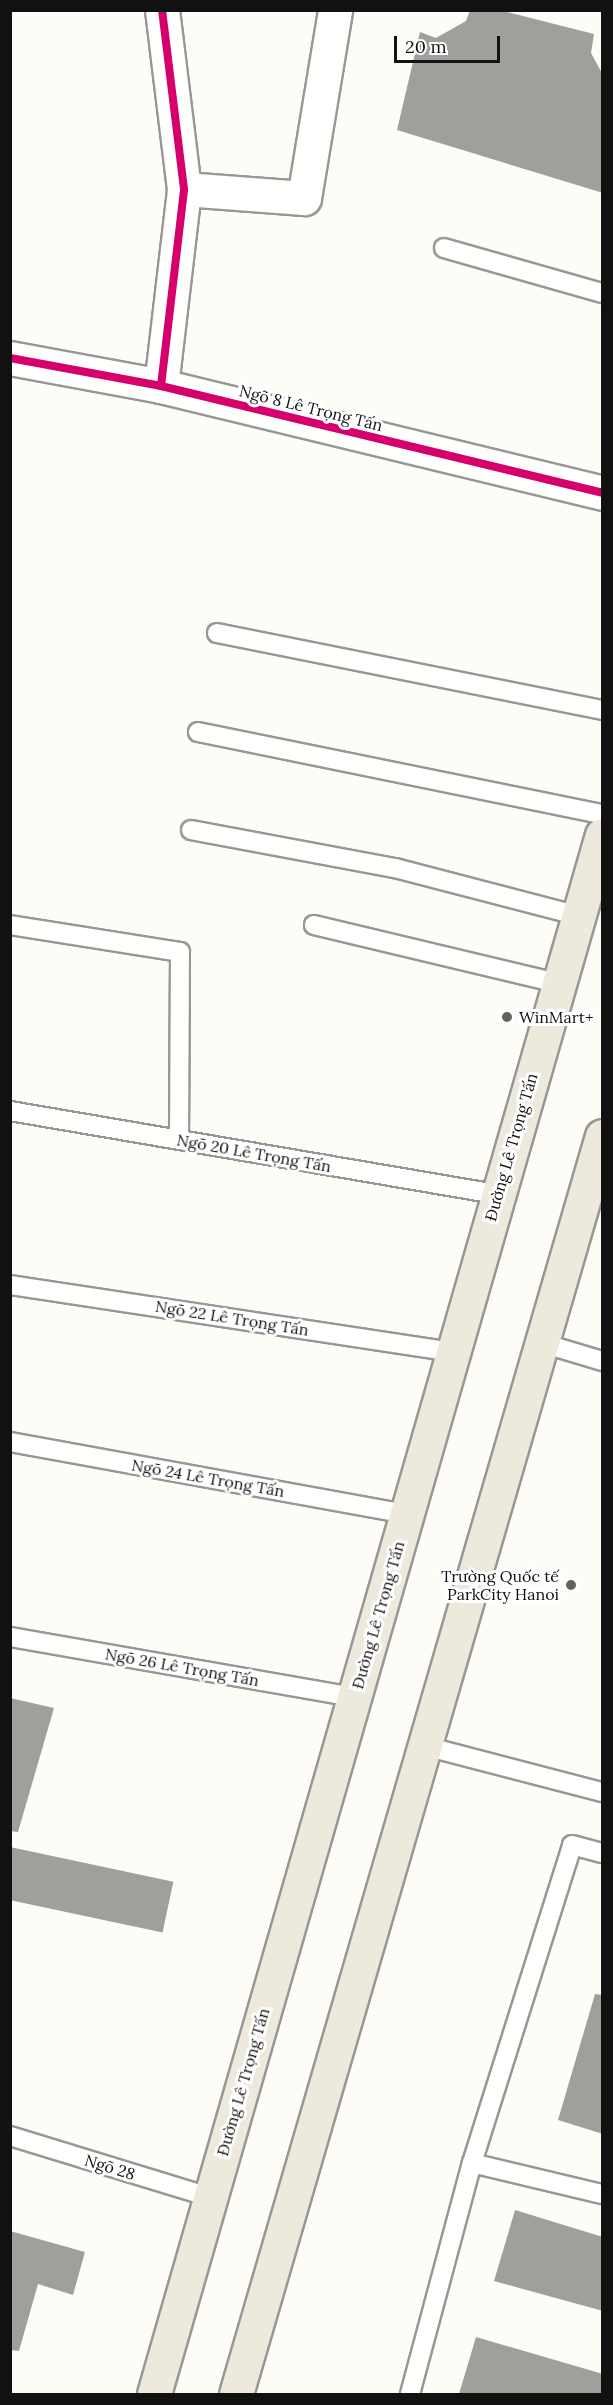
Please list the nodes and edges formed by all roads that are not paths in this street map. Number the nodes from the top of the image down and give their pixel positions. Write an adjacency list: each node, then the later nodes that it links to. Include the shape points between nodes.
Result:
1 (162, 10): 3 (street)
2 (334, 10): 3 (street, via 304,198)
3 (184, 189): 7 (street)
4 (444, 248): 5 (lane)
5 (603, 294)
6 (10, 357): 7 (street, Ngõ 8 Lê Trọng Tấn)
7 (161, 386): 8 (street, Ngõ 8 Lê Trọng Tấn)
8 (603, 493)
9 (217, 633): 10 (lane)
10 (603, 710)
11 (198, 732): 12 (lane)
12 (603, 814)
13 (191, 830): 15 (lane, via 395,868)
14 (603, 835): 15 (main road, Đường Lê Trọng Tấn)
15 (579, 916): 18 (main road, Đường Lê Trọng Tấn)
16 (314, 925): 18 (lane)
17 (10, 926): 21 (lane, via 180,952)
18 (558, 983): 22 (main road, Đường Lê Trọng Tấn)
19 (10, 1111): 21 (lane, Ngõ 20 Lê Trọng Tấn)
20 (603, 1136): 24 (main road)
21 (179, 1140): 22 (lane, Ngõ 20 Lê Trọng Tấn)
22 (498, 1194): 25 (main road, Đường Lê Trọng Tấn)
23 (10, 1285): 25 (lane, Ngõ 22 Lê Trọng Tấn)
24 (542, 1343): 26 (lane); 31 (main road)
25 (453, 1352): 28 (main road, Đường Lê Trọng Tấn)
26 (603, 1361)
27 (10, 1442): 28 (lane, Ngõ 24 Lê Trọng Tấn)
28 (406, 1514): 30 (main road, Đường Lê Trọng Tấn)
29 (10, 1637): 30 (lane, Ngõ 26 Lê Trọng Tấn)
30 (354, 1697): 37 (main road, Đường Lê Trọng Tấn)
31 (425, 1746): 32 (lane); 39 (main road)
32 (603, 1792)
33 (603, 1853): 35 (lane, via 572,1845)
34 (10, 2136): 37 (lane, Ngõ 28)
35 (472, 2163): 36 (lane); 40 (lane)
36 (603, 2194)
37 (210, 2198): 38 (main road, Đường Lê Trọng Tấn)
38 (154, 2394)
39 (236, 2394)
40 (410, 2394)

